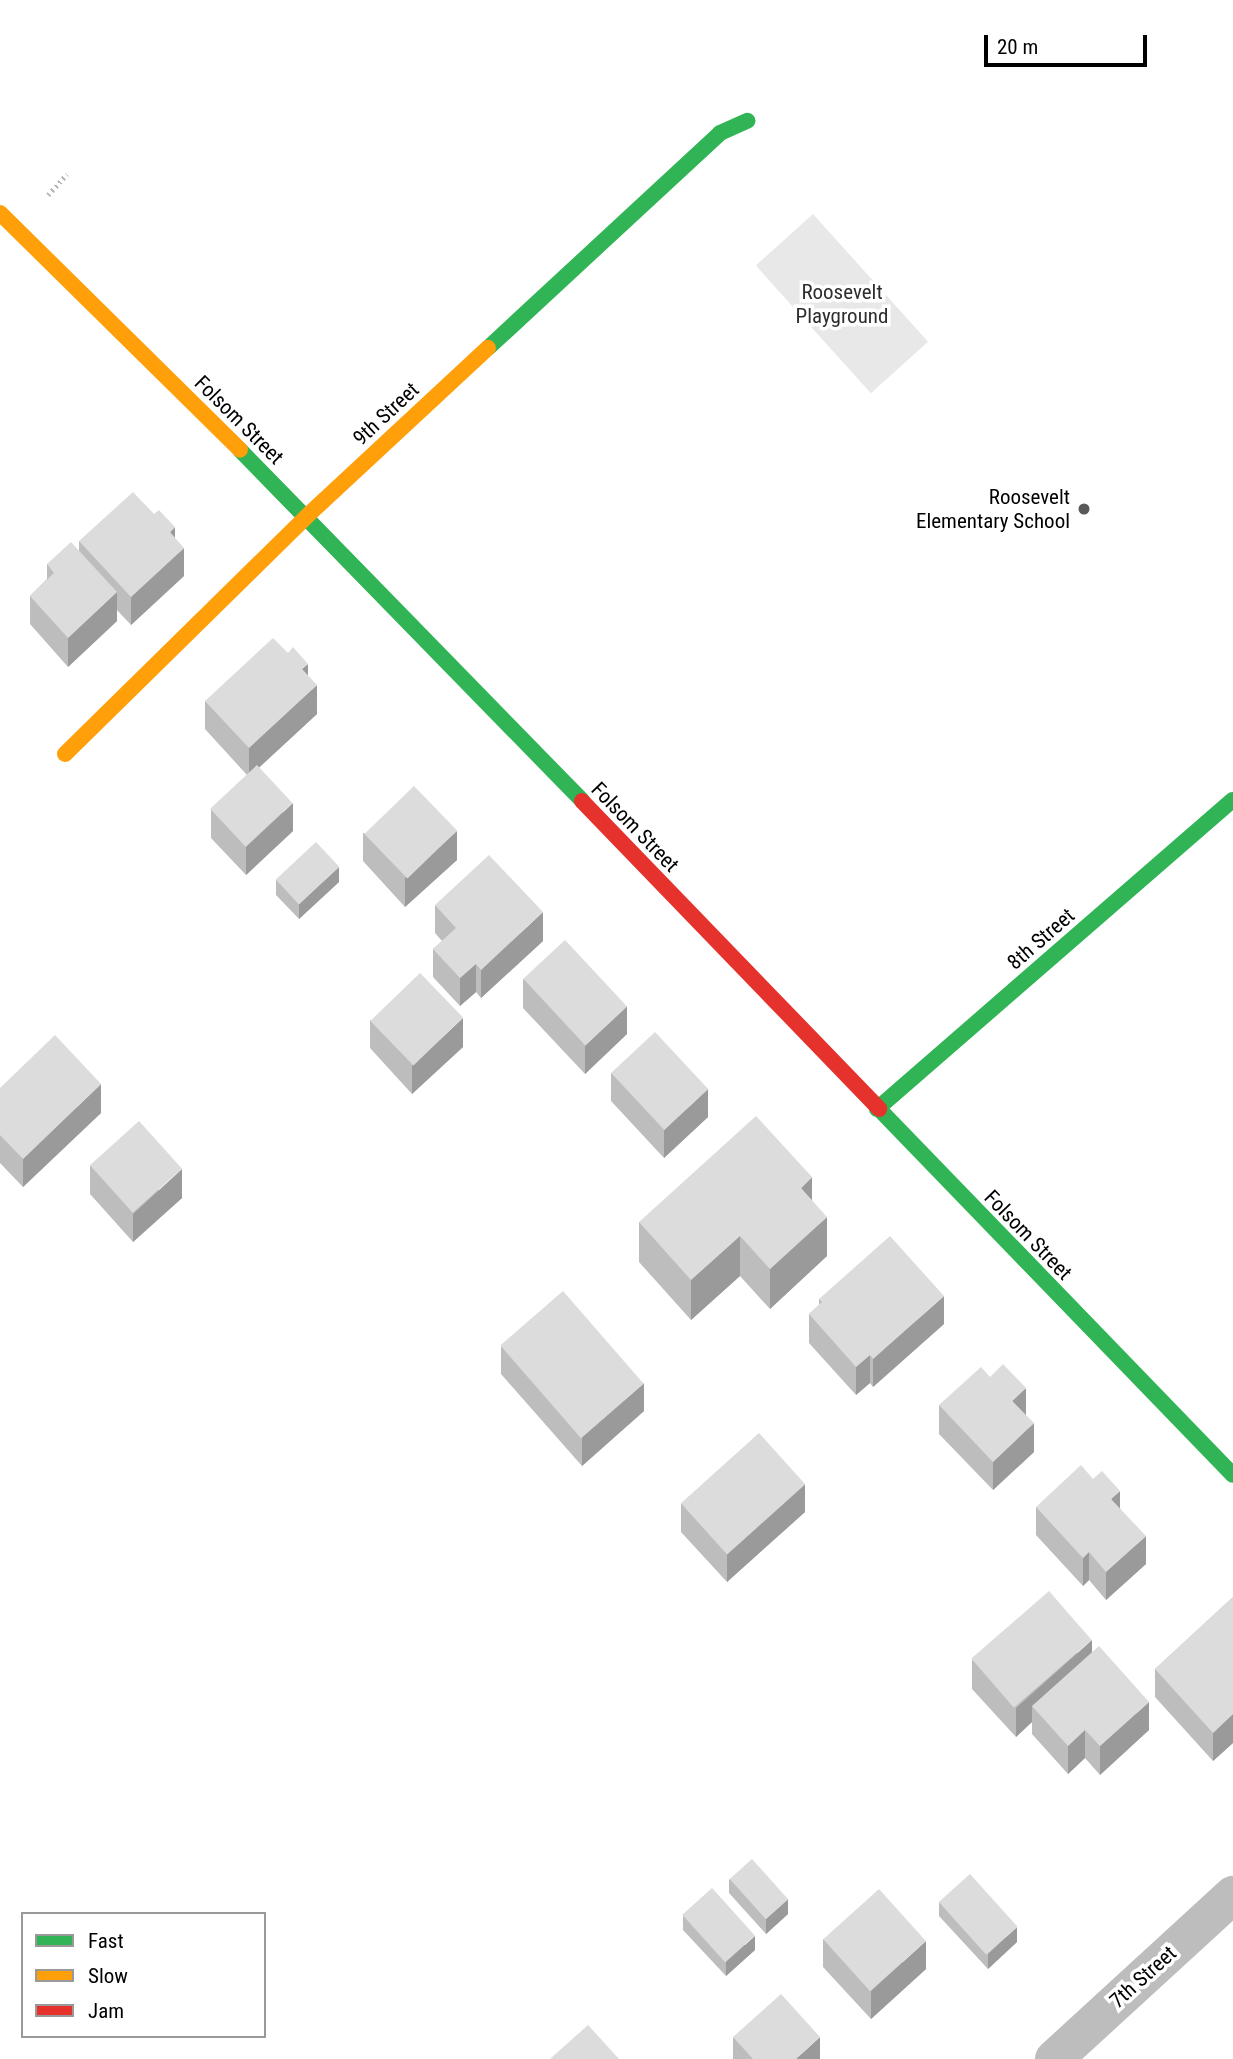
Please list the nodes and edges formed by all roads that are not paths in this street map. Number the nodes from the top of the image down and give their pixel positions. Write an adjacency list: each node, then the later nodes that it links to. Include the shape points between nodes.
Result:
1 (747, 121): 3 (street, 9th Street, via 720,132)
2 (0, 213): 3 (street, Folsom Street)
3 (307, 516): 4 (street, 9th Street); 6 (street, Folsom Street)
4 (65, 754)
5 (1233, 800): 6 (street, 8th Street)
6 (877, 1109): 7 (street, Folsom Street)
7 (1233, 1475)
8 (1233, 1895): 9 (street, 7th Street)
9 (1054, 2059)

